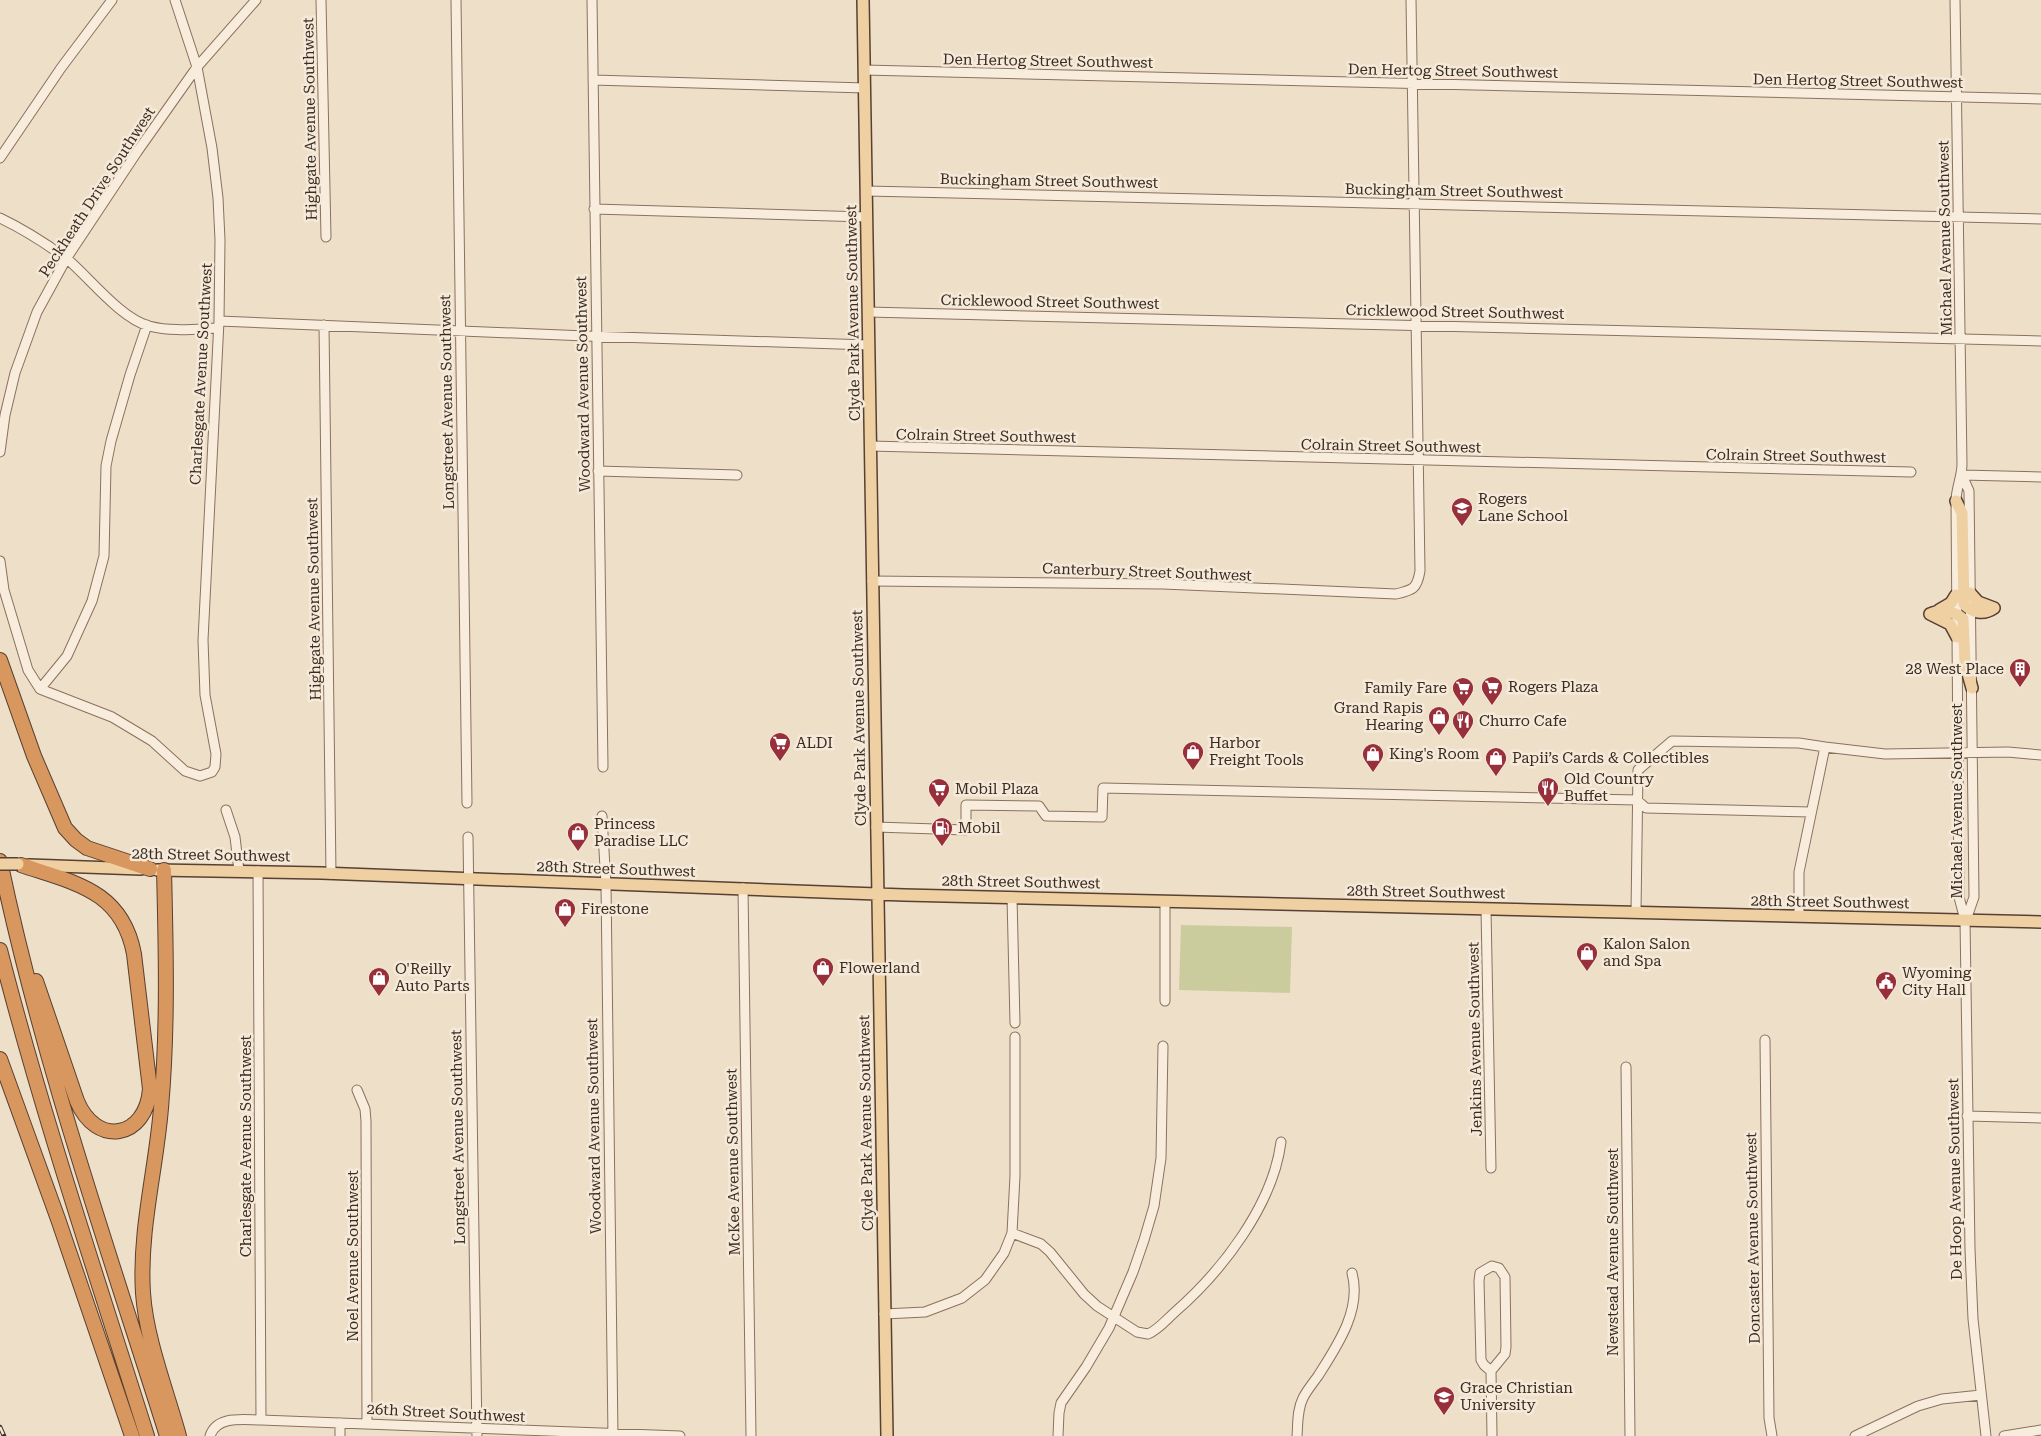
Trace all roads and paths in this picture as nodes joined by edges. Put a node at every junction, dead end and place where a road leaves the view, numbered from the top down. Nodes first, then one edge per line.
1 (112, 0) edge
2 (175, 0) edge
3 (256, 0) edge
4 (321, 0) edge
5 (456, 0) edge
6 (592, 0) edge
7 (863, 0) edge
8 (1411, 0) edge
9 (1955, 0) edge
10 (197, 67) junction
11 (864, 70) junction
12 (593, 80) junction
13 (1412, 84) junction
14 (865, 88) junction
15 (1957, 97) junction
16 (2041, 99) edge
17 (0, 158) edge
18 (867, 190) junction
19 (1413, 204) junction
20 (594, 209) junction
21 (867, 216) junction
22 (1958, 217) junction
23 (0, 218) edge
24 (2041, 219) edge
25 (326, 238) dead end
26 (66, 259) junction
27 (868, 312) junction
28 (218, 324) junction
29 (1416, 324) junction
30 (147, 325) junction
31 (324, 325) junction
32 (460, 331) junction
33 (596, 336) junction
34 (1960, 339) junction
35 (2041, 341) edge
36 (869, 345) junction
37 (870, 446) junction
38 (0, 452) edge
39 (1418, 460) junction
40 (598, 471) junction
41 (1911, 472) dead end
42 (736, 474) dead end
43 (1962, 475) junction
44 (2041, 477) edge
45 (1956, 501) junction
46 (0, 561) edge
47 (872, 581) junction
48 (1970, 593) junction
49 (1956, 595) junction
50 (1939, 610) junction
51 (1971, 610) junction
52 (1986, 613) junction
53 (1956, 615) junction
54 (1971, 626) junction
55 (1956, 637) junction
56 (0, 660) edge
57 (1972, 688) junction
58 (40, 689) junction
59 (1825, 747) junction
60 (1958, 753) junction
61 (1972, 753) junction
62 (2041, 755) edge
63 (603, 767) dead end
64 (1638, 800) junction
65 (467, 803) dead end
66 (226, 810) dead end
67 (1812, 812) junction
68 (602, 816) dead end
69 (876, 827) junction
70 (468, 837) dead end
71 (0, 863) edge
72 (19, 864) junction
73 (157, 870) junction
74 (239, 871) junction
75 (258, 872) junction
76 (331, 874) junction
77 (468, 879) junction
78 (606, 885) junction
79 (743, 888) junction
80 (878, 894) junction
81 (1012, 898) junction
82 (1165, 901) junction
83 (1486, 910) junction
84 (1636, 912) junction
85 (1798, 916) junction
86 (1966, 920) junction
87 (2041, 922) edge
88 (14, 923) junction
89 (0, 950) edge
90 (1165, 1001) dead end
91 (1015, 1023) dead end
92 (1016, 1038) dead end
93 (1765, 1040) dead end
94 (1162, 1046) dead end
95 (0, 1059) edge
96 (1626, 1067) dead end
97 (357, 1090) dead end
98 (1967, 1116) junction
99 (2041, 1118) edge
100 (1281, 1142) dead end
101 (1491, 1168) dead end
102 (1012, 1233) junction
103 (1352, 1273) dead end
104 (884, 1314) junction
105 (1114, 1318) junction
106 (1491, 1371) junction
107 (1981, 1395) junction
108 (261, 1420) junction
109 (340, 1423) junction
110 (367, 1423) junction
111 (2041, 1430) edge
112 (212, 1432) edge
113 (477, 1432) edge
114 (613, 1435) edge
115 (132, 1436) edge
116 (147, 1436) edge
117 (167, 1436) edge
118 (180, 1436) edge
119 (340, 1436) edge
120 (680, 1436) edge
121 (751, 1436) edge
122 (887, 1436) edge
123 (1058, 1436) edge
124 (1297, 1436) edge
125 (1492, 1436) edge
126 (1630, 1436) edge
127 (1772, 1436) edge
128 (1855, 1436) edge
129 (1986, 1436) edge
130 (2004, 1436) edge

1 - 17 street
2 - 10 street, Charlesgate Avenue Southwest
3 - 10 street, Peckheath Drive Southwest
4 - 25 street, Highgate Avenue Southwest
5 - 32 street, Longstreet Avenue Southwest
6 - 12 street, Woodward Avenue Southwest
7 - 11 main road, Clyde Park Avenue Southwest
8 - 13 street
9 - 15 street, Michael Avenue Southwest
10 - 26 street, Peckheath Drive Southwest
10 - 28 street, Charlesgate Avenue Southwest
11 - 13 street, Den Hertog Street Southwest
11 - 14 main road, Clyde Park Avenue Southwest
12 - 14 street
12 - 20 street, Woodward Avenue Southwest
13 - 15 street, Den Hertog Street Southwest
13 - 19 street
14 - 18 main road, Clyde Park Avenue Southwest
15 - 16 street, Den Hertog Street Southwest
15 - 22 street, Michael Avenue Southwest
18 - 19 street, Buckingham Street Southwest
18 - 21 main road, Clyde Park Avenue Southwest
19 - 22 street, Buckingham Street Southwest
19 - 29 street
20 - 21 street
20 - 33 street, Woodward Avenue Southwest
21 - 27 main road, Clyde Park Avenue Southwest
22 - 24 street, Buckingham Street Southwest
22 - 34 street, Michael Avenue Southwest
23 - 26 street
26 - 30 street
26 - 38 street, Peckheath Drive Southwest
27 - 29 street, Cricklewood Street Southwest
27 - 36 main road, Clyde Park Avenue Southwest
28 - 30 street
28 - 31 street
28 - 58 street, Charlesgate Avenue Southwest
29 - 34 street, Cricklewood Street Southwest
29 - 39 street
30 - 58 street
31 - 32 street
31 - 76 street, Highgate Avenue Southwest
32 - 33 street
32 - 65 street, Longstreet Avenue Southwest
33 - 36 street
33 - 40 street, Woodward Avenue Southwest
34 - 35 street, Cricklewood Street Southwest
34 - 43 street, Michael Avenue Southwest
36 - 37 main road, Clyde Park Avenue Southwest
37 - 39 street, Colrain Street Southwest
37 - 47 main road, Clyde Park Avenue Southwest
39 - 41 street, Colrain Street Southwest
39 - 47 street, Canterbury Street Southwest
40 - 42 street
40 - 63 street, Woodward Avenue Southwest
43 - 44 street
43 - 45 street, Michael Avenue Southwest
43 - 48 street, Michael Avenue Southwest
45 - 49 street, Michael Avenue Southwest
45 - 51 main road
46 - 58 street
47 - 69 main road, Clyde Park Avenue Southwest
48 - 51 street, Michael Avenue Southwest
48 - 52 main road
49 - 50 main road
49 - 53 street, Michael Avenue Southwest
50 - 53 main road
50 - 55 main road
51 - 52 main road
51 - 54 street, Michael Avenue Southwest
52 - 54 main road
53 - 55 street, Michael Avenue Southwest
53 - 57 main road
54 - 57 street, Michael Avenue Southwest
55 - 60 street, Michael Avenue Southwest
56 - 73 highway
57 - 61 street, Michael Avenue Southwest
59 - 60 street
59 - 64 street
59 - 67 street
60 - 61 street
60 - 86 street, Michael Avenue Southwest
61 - 62 street
61 - 86 street, Michael Avenue Southwest
64 - 67 street
64 - 69 street
64 - 84 street
66 - 74 street
67 - 85 street
68 - 78 street, Woodward Avenue Southwest
69 - 80 main road, Clyde Park Avenue Southwest
70 - 77 street, Longstreet Avenue Southwest
71 - 72 main road, 28th Street Southwest, bridge
71 - 88 highway
72 - 73 main road, 28th Street Southwest
72 - 88 highway
73 - 74 main road, 28th Street Southwest
73 - 118 highway
74 - 75 main road, 28th Street Southwest
75 - 76 main road, 28th Street Southwest
75 - 108 street, Charlesgate Avenue Southwest
76 - 77 main road, 28th Street Southwest
77 - 78 main road, 28th Street Southwest
77 - 113 street, Longstreet Avenue Southwest
78 - 79 main road, 28th Street Southwest
78 - 114 street, Woodward Avenue Southwest
79 - 80 main road, 28th Street Southwest
79 - 121 street, McKee Avenue Southwest
80 - 81 main road, 28th Street Southwest
80 - 104 main road, Clyde Park Avenue Southwest
81 - 82 main road, 28th Street Southwest
81 - 91 street
82 - 83 main road, 28th Street Southwest
82 - 90 street
83 - 84 main road, 28th Street Southwest
83 - 101 street, Jenkins Avenue Southwest
84 - 85 main road, 28th Street Southwest
85 - 86 main road, 28th Street Southwest
86 - 87 main road, 28th Street Southwest
86 - 98 street, De Hoop Avenue Southwest
88 - 117 highway
89 - 116 highway
92 - 102 street
93 - 127 street, Doncaster Avenue Southwest
94 - 105 street
95 - 115 highway
96 - 126 street, Newstead Avenue Southwest
97 - 110 street, Noel Avenue Southwest
98 - 99 street
98 - 107 street, De Hoop Avenue Southwest
100 - 105 street
102 - 104 street
102 - 105 street
103 - 124 street
104 - 122 main road, Clyde Park Avenue Southwest
105 - 123 street
106 - 106 street
106 - 125 street
107 - 128 street
107 - 129 street, De Hoop Avenue Southwest
108 - 109 street, 26th Street Southwest
108 - 112 street, 26th Street Southwest
109 - 110 street, 26th Street Southwest
109 - 119 street
110 - 113 street, 26th Street Southwest
111 - 130 street
113 - 114 street, 26th Street Southwest
114 - 120 street, 26th Street Southwest

